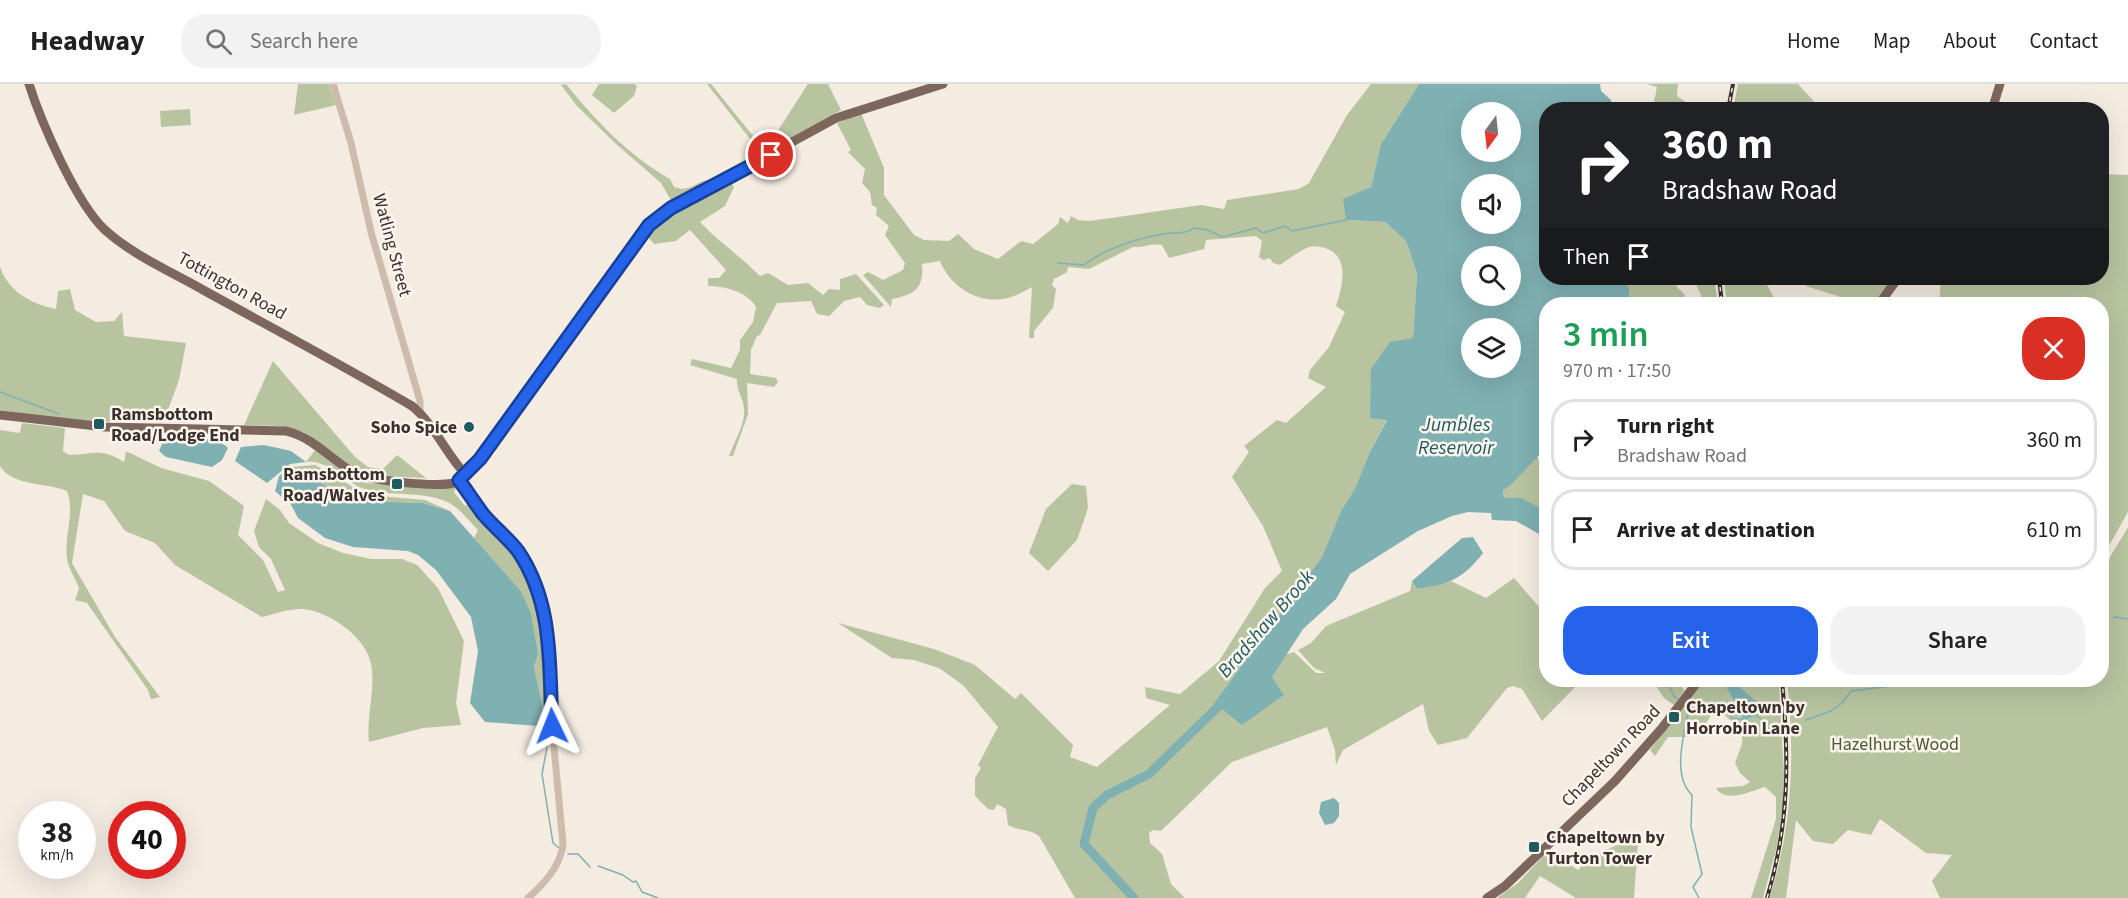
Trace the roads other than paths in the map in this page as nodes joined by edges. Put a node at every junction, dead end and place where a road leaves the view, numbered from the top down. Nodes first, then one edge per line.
1 (29, 84) edge
2 (333, 84) edge
3 (943, 84) edge
4 (2000, 84) edge
5 (1994, 102) edge
6 (420, 413) junction
7 (0, 415) edge
8 (462, 478) junction
9 (1694, 687) edge
10 (528, 898) edge
11 (1487, 898) edge

1 - 6 main road, Tottington Road
2 - 6 street, Watling Street
3 - 8 main road
4 - 5 main road
6 - 8 main road, Tottington Road
7 - 8 main road
8 - 10 street
9 - 11 main road, Chapeltown Road

